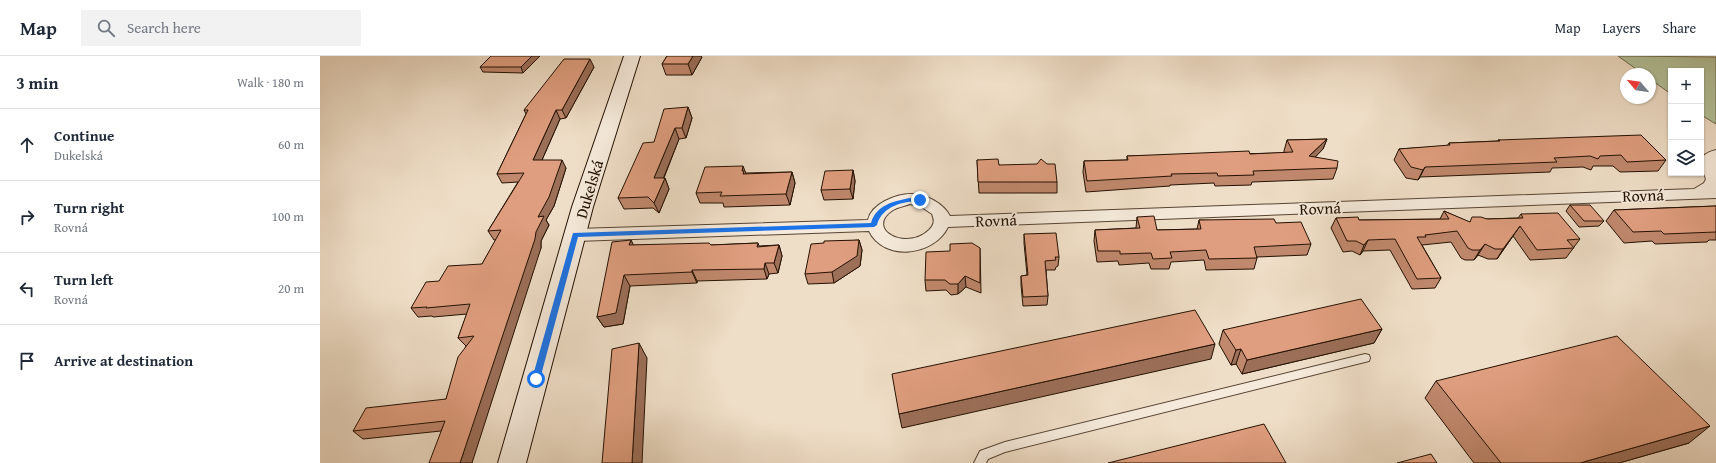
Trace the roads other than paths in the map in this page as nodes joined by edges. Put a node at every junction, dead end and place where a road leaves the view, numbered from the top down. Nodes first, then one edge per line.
1 (632, 56) edge
2 (1716, 155) edge
3 (1698, 193) junction
4 (1716, 193) edge
5 (942, 222) junction
6 (874, 225) junction
7 (576, 235) junction
8 (1365, 358) dead end
9 (512, 463) edge
10 (980, 463) edge

1 - 7 main road, Dukelská
2 - 3 street
3 - 4 street, Rovná
3 - 5 street, Rovná
5 - 6 street
5 - 6 street
6 - 7 street
7 - 9 main road, Dukelská
8 - 10 lane

